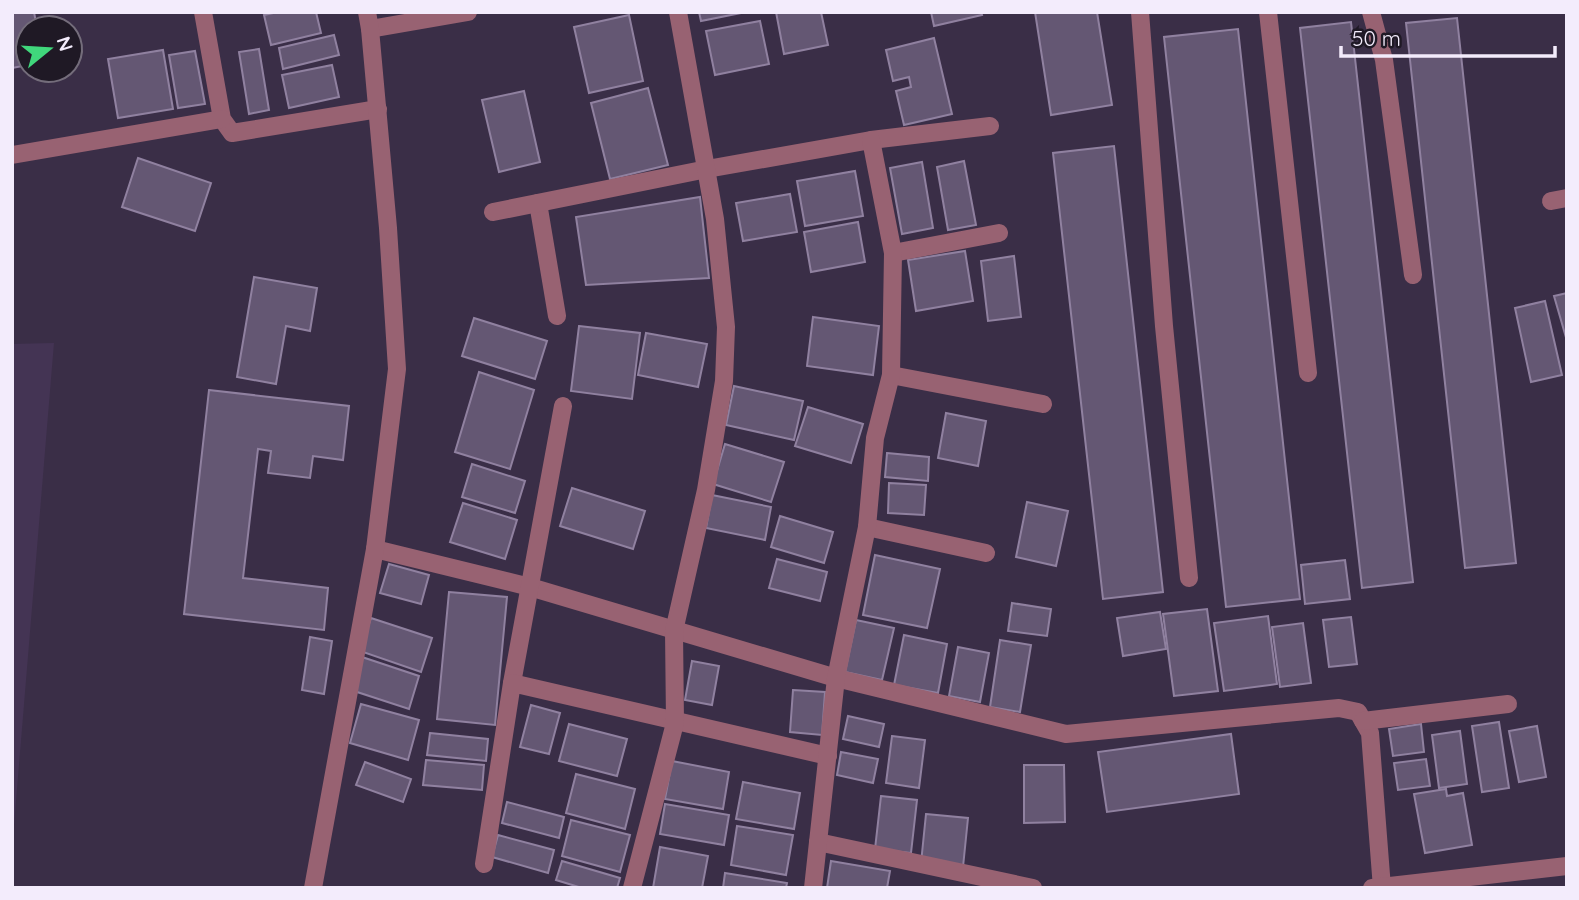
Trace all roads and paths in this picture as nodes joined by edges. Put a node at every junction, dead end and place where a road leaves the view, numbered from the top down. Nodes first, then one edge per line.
1 (203, 12) edge
2 (468, 12) edge
3 (678, 12) edge
4 (1140, 12) edge
5 (1268, 12) edge
6 (1371, 12) edge
7 (369, 20) edge
8 (378, 109) junction
9 (222, 119) junction
10 (990, 126) dead end
11 (871, 140) junction
12 (12, 155) edge
13 (707, 169) junction
14 (538, 203) junction
15 (493, 212) dead end
16 (999, 233) dead end
17 (893, 253) junction
18 (1413, 275) dead end
19 (557, 316) dead end
20 (1308, 373) dead end
21 (891, 375) junction
22 (1043, 404) dead end
23 (563, 405) dead end
24 (867, 527) junction
25 (375, 549) junction
26 (986, 553) dead end
27 (1189, 578) dead end
28 (530, 587) junction
29 (674, 631) junction
30 (836, 678) junction
31 (512, 683) junction
32 (1508, 704) dead end
33 (1363, 721) junction
34 (675, 723) junction
35 (828, 756) junction
36 (818, 842) junction
37 (484, 864) dead end
38 (1567, 866) edge
39 (1378, 887) edge
40 (313, 888) edge
41 (632, 888) edge
42 (813, 888) edge
43 (1033, 888) edge

1 - 9 street
2 - 7 street
3 - 13 street
4 - 27 street
5 - 20 street
6 - 18 street
7 - 8 street
8 - 9 street
8 - 25 street
9 - 12 street
10 - 11 street
11 - 13 street
11 - 17 street
13 - 14 street
13 - 29 street
14 - 15 street
14 - 19 street
16 - 17 street
17 - 21 street
21 - 22 street
21 - 24 street
23 - 28 street
24 - 26 street
24 - 30 street
25 - 28 street
25 - 40 street
28 - 29 street
28 - 31 street
29 - 30 street
29 - 34 street
30 - 33 street
30 - 35 street
31 - 34 street
31 - 37 street
32 - 33 street
33 - 39 street
34 - 35 street
34 - 41 street
35 - 36 street
36 - 42 street
36 - 43 street
38 - 39 street

